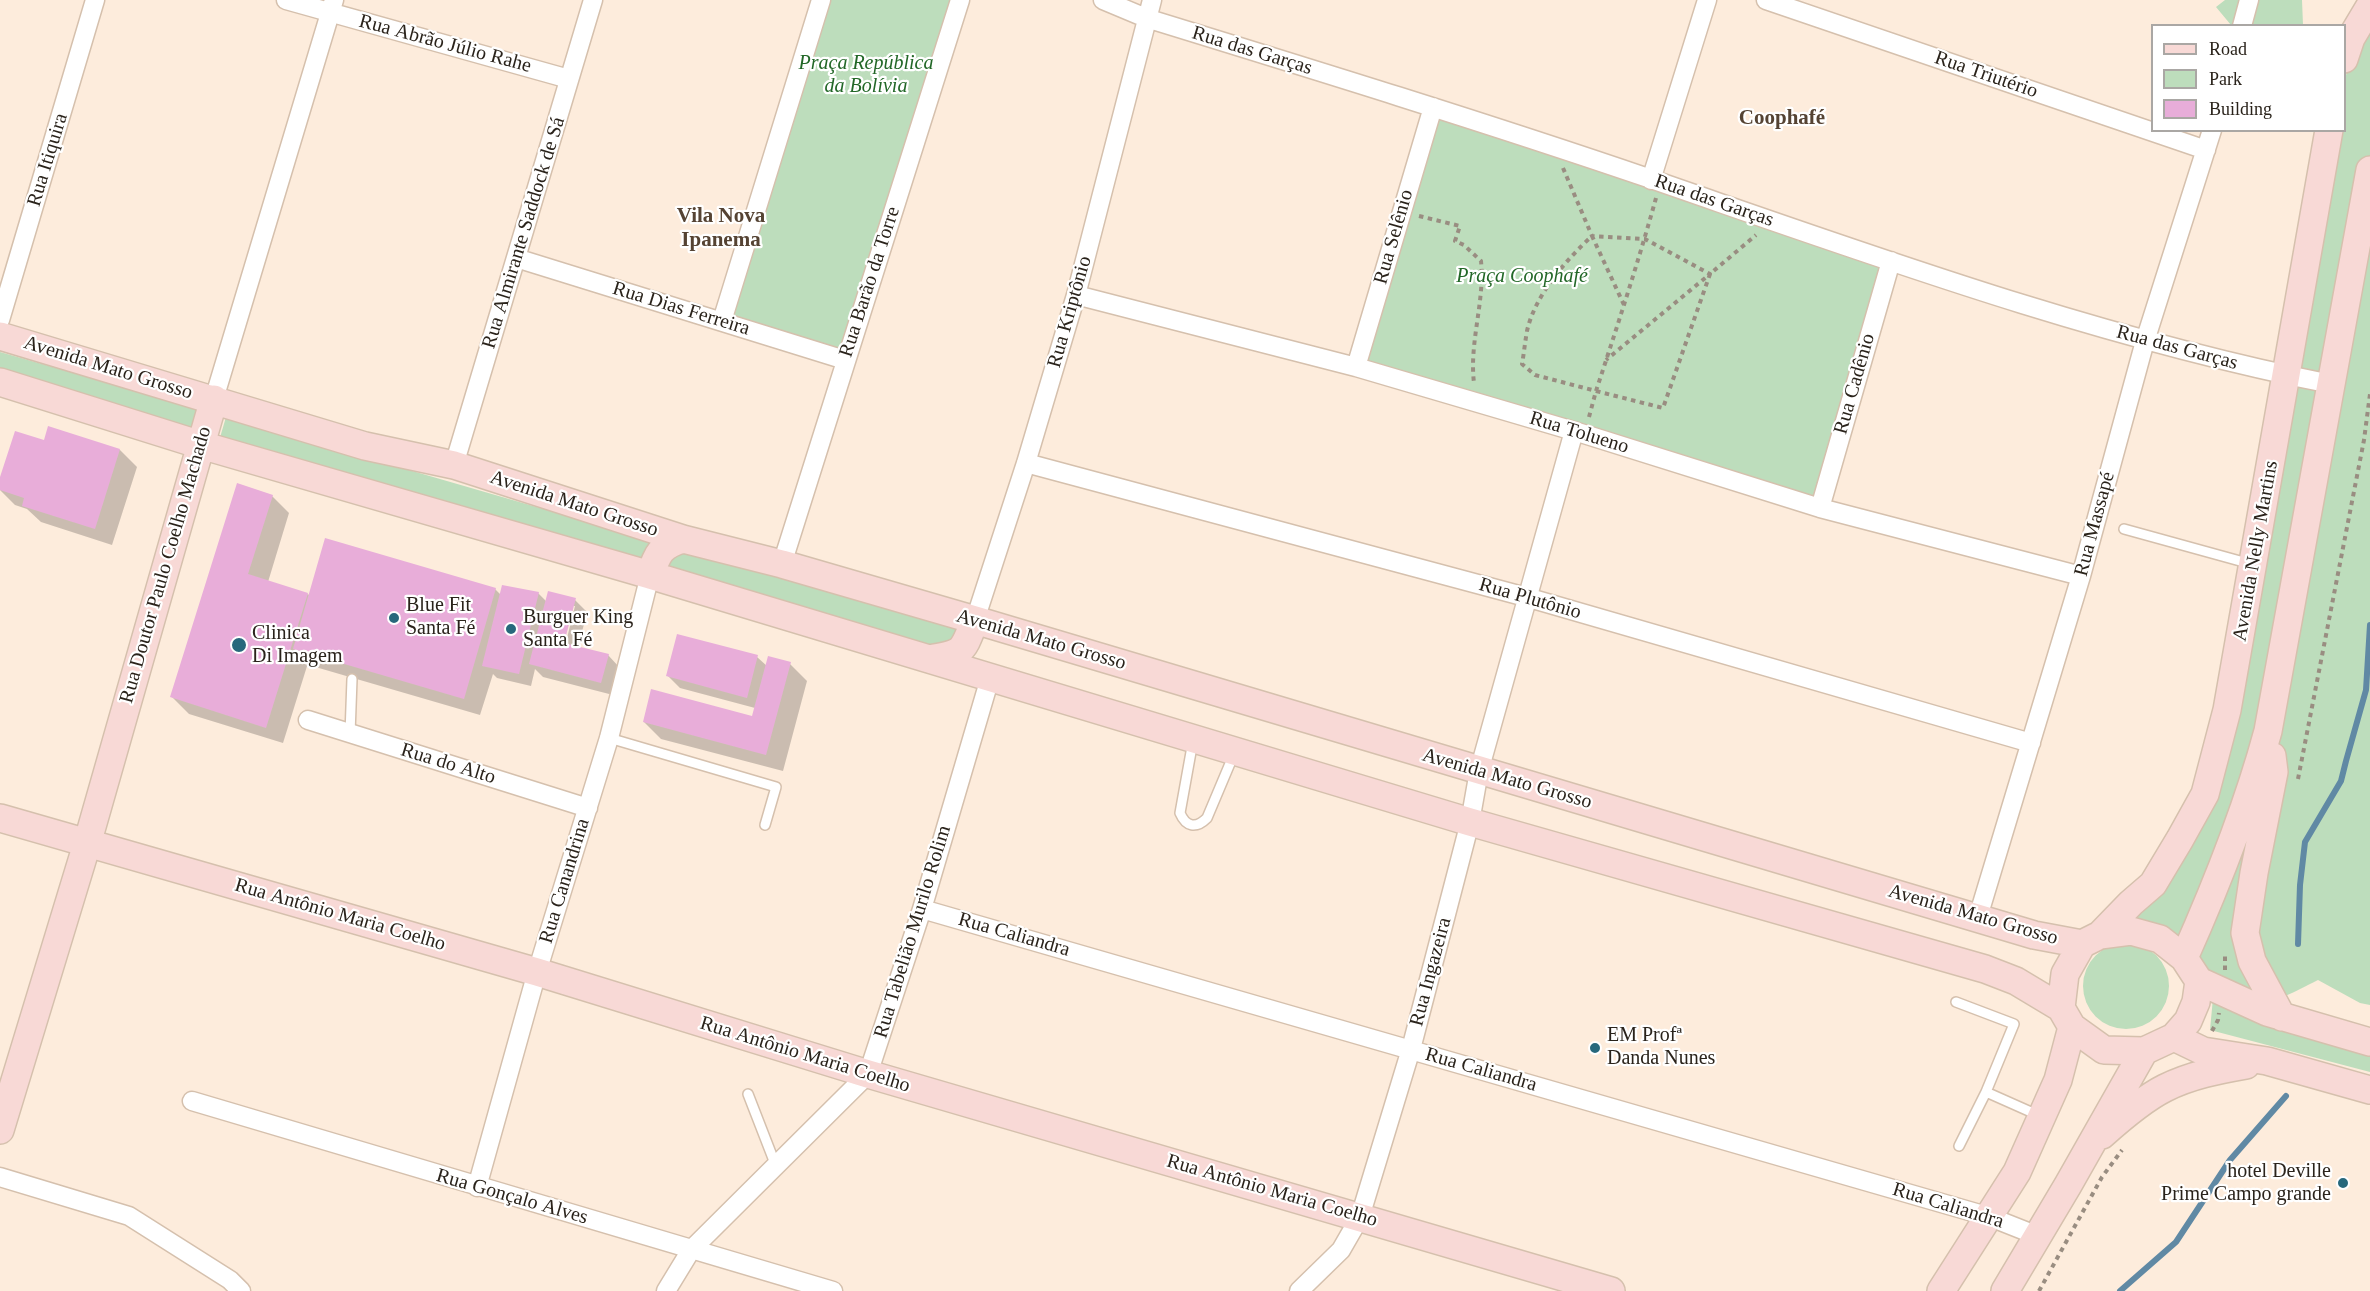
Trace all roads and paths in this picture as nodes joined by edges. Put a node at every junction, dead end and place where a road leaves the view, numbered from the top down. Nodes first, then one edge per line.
1 (95, 0) edge
2 (286, 0) edge
3 (593, 0) edge
4 (820, 0) edge
5 (960, 0) edge
6 (1103, 0) edge
7 (1152, 0) edge
8 (1707, 0) edge
9 (1766, 0) edge
10 (2249, 0) edge
11 (2370, 6) edge
12 (332, 7) edge
13 (1146, 18) junction
14 (2243, 24) edge
15 (2346, 53) edge
16 (569, 79) junction
17 (1433, 107) junction
18 (2151, 131) edge
19 (2153, 132) edge
20 (2211, 132) edge
21 (2329, 132) edge
22 (1555, 148) junction
23 (2206, 150) junction
24 (2370, 170) edge
25 (1656, 181) junction
26 (1402, 211) junction
27 (1772, 221) junction
28 (1592, 236) junction
29 (1645, 239) junction
30 (516, 258) junction
31 (1891, 261) junction
32 (1710, 274) junction
33 (1076, 295) junction
34 (1624, 305) junction
35 (0, 320) edge
36 (722, 321) junction
37 (0, 336) edge
38 (2145, 341) junction
39 (845, 360) junction
40 (1606, 361) junction
41 (1356, 367) junction
42 (2287, 376) junction
43 (0, 382) edge
44 (2331, 384) junction
45 (1596, 391) junction
46 (213, 399) junction
47 (1476, 402) junction
48 (1579, 432) junction
49 (201, 445) junction
50 (1026, 463) junction
51 (454, 465) junction
52 (1820, 508) junction
53 (2124, 529) dead end
54 (683, 539) junction
55 (782, 564) junction
56 (2253, 565) junction
57 (651, 575) junction
58 (2081, 576) junction
59 (1526, 597) junction
60 (975, 621) junction
61 (928, 659) junction
62 (990, 678) junction
63 (352, 679) dead end
64 (308, 720) dead end
65 (2268, 730) junction
66 (350, 734) junction
67 (609, 738) junction
68 (1194, 739) junction
69 (2031, 743) junction
70 (1235, 752) junction
71 (1479, 771) junction
72 (588, 808) junction
73 (0, 818) edge
74 (1470, 822) junction
75 (765, 825) dead end
76 (87, 844) junction
77 (922, 909) junction
78 (1978, 917) junction
79 (2091, 940) junction
80 (2184, 958) junction
81 (537, 972) junction
82 (2199, 981) junction
83 (1956, 1002) dead end
84 (2282, 1017) junction
85 (2066, 1018) junction
86 (2174, 1037) junction
87 (2370, 1042) edge
88 (1411, 1049) junction
89 (2144, 1050) junction
90 (2267, 1061) junction
91 (868, 1074) junction
92 (2370, 1090) edge
93 (1986, 1092) junction
94 (748, 1094) dead end
95 (192, 1101) dead end
96 (2042, 1117) junction
97 (0, 1131) edge
98 (2091, 1144) junction
99 (1959, 1146) dead end
100 (776, 1166) junction
101 (0, 1177) edge
102 (477, 1187) junction
103 (1360, 1217) junction
104 (1990, 1217) junction
105 (2038, 1236) junction
106 (691, 1250) junction
107 (1598, 1289) edge
108 (241, 1291) edge
109 (666, 1291) edge
110 (833, 1291) edge
111 (1299, 1291) edge
112 (1941, 1291) edge
113 (2005, 1291) edge

1 - 35 street, Rua Itiquira
2 - 12 street, Rua Abrão Júlio Rahe
3 - 16 street, Rua Almirante Saddock de Sá
4 - 36 street
5 - 39 street, Rua Barão da Torre
6 - 13 street, Rua das Garças
7 - 13 street, Rua Kriptônio
8 - 25 street
9 - 18 street, Rua Triutério
10 - 14 street
11 - 15 main road
12 - 16 street, Rua Abrão Júlio Rahe
12 - 46 street, Rua Doutor Paulo Coelho Machado
13 - 17 street, Rua das Garças
13 - 33 street, Rua Kriptônio
16 - 30 street, Rua Almirante Saddock de Sá
17 - 22 street, Rua das Garças
17 - 26 street, Rua Selênio
19 - 23 street, Rua Triutério
20 - 23 street, Rua Massapé
21 - 42 main road, Avenida Nelly Martins
22 - 25 street, Rua das Garças
22 - 28 path
23 - 38 street, Rua Massapé
24 - 44 main road
25 - 27 street, Rua das Garças
25 - 29 path
26 - 41 street, Rua Selênio
26 - 47 path
27 - 31 street, Rua das Garças
27 - 32 path
28 - 29 path
28 - 34 path
28 - 45 path
29 - 32 path
29 - 34 path
30 - 36 street, Rua Dias Ferreira
30 - 51 street, Rua Almirante Saddock de Sá
31 - 38 street, Rua das Garças
31 - 52 street, Rua Cadênio
32 - 40 path
32 - 45 path
33 - 41 street, Rua Tolueno
33 - 50 street, Rua Kriptônio
34 - 40 path
36 - 39 street, Rua Dias Ferreira
37 - 46 main road, Avenida Mato Grosso
38 - 42 street, Rua das Garças
38 - 58 street, Rua Massapé
39 - 55 street, Rua Barão da Torre
40 - 45 path
41 - 47 street, Rua Tolueno
42 - 44 street, Rua das Garças
42 - 56 main road, Avenida Nelly Martins
43 - 49 main road
44 - 65 main road
45 - 48 path
46 - 49 main road, Rua Doutor Paulo Coelho Machado
46 - 51 main road, Avenida Mato Grosso
47 - 48 street, Rua Tolueno
48 - 52 street, Rua Tolueno
48 - 59 street, Rua Ingazeira
49 - 57 main road
49 - 76 main road, Rua Doutor Paulo Coelho Machado
50 - 59 street, Rua Plutônio
50 - 60 street, Rua Kriptônio
51 - 54 main road, Avenida Mato Grosso
52 - 58 street, Rua Tolueno
53 - 56 lane
54 - 55 main road, Avenida Mato Grosso
54 - 57 main road
55 - 60 main road, Avenida Mato Grosso
56 - 79 main road, Avenida Nelly Martins
57 - 61 main road
57 - 67 street, Rua Canandrina
58 - 69 street, Rua Massapé
59 - 69 street, Rua Plutônio
59 - 71 street, Rua Ingazeira
60 - 61 main road
60 - 71 main road, Avenida Mato Grosso
61 - 62 main road
62 - 68 main road
62 - 77 street, Rua Tabelião Murilo Rolim
63 - 66 lane
64 - 66 street, Rua do Alto
65 - 80 main road
65 - 84 main road
66 - 72 street, Rua do Alto
67 - 72 street, Rua Canandrina
67 - 75 lane
68 - 70 main road
68 - 70 lane
69 - 78 street, Rua Massapé
70 - 74 main road
71 - 74 street, Rua Ingazeira
71 - 78 main road, Avenida Mato Grosso
72 - 81 street, Rua Canandrina
73 - 76 main road, Rua Antônio Maria Coelho
74 - 85 main road
74 - 88 street, Rua Ingazeira
76 - 81 main road, Rua Antônio Maria Coelho
76 - 97 main road, Rua Doutor Paulo Coelho Machado
77 - 88 street, Rua Caliandra
77 - 91 street, Rua Tabelião Murilo Rolim
78 - 79 main road, Avenida Mato Grosso
79 - 80 main road
79 - 85 main road
80 - 82 main road
81 - 91 main road, Rua Antônio Maria Coelho
81 - 102 street, Rua Canandrina
82 - 84 main road
82 - 86 main road
83 - 93 lane
84 - 87 main road
85 - 89 main road
85 - 96 main road
86 - 89 main road
86 - 90 main road
88 - 103 street, Rua Ingazeira
88 - 104 street, Rua Caliandra
89 - 98 main road
90 - 92 main road
90 - 98 main road
91 - 100 street, Rua Tabelião Murilo Rolim
91 - 103 main road, Rua Antônio Maria Coelho
93 - 96 lane
93 - 99 lane
94 - 100 lane
95 - 102 street, Rua Gonçalo Alves
96 - 104 main road
98 - 105 main road
100 - 106 street, Rua Tabelião Murilo Rolim
101 - 108 street
102 - 106 street, Rua Gonçalo Alves
103 - 107 main road, Rua Antônio Maria Coelho
103 - 111 street, Rua Ingazeira
104 - 105 street, Rua Caliandra
104 - 112 main road
105 - 113 main road
106 - 109 street, Rua Tabelião Murilo Rolim
106 - 110 street, Rua Gonçalo Alves

